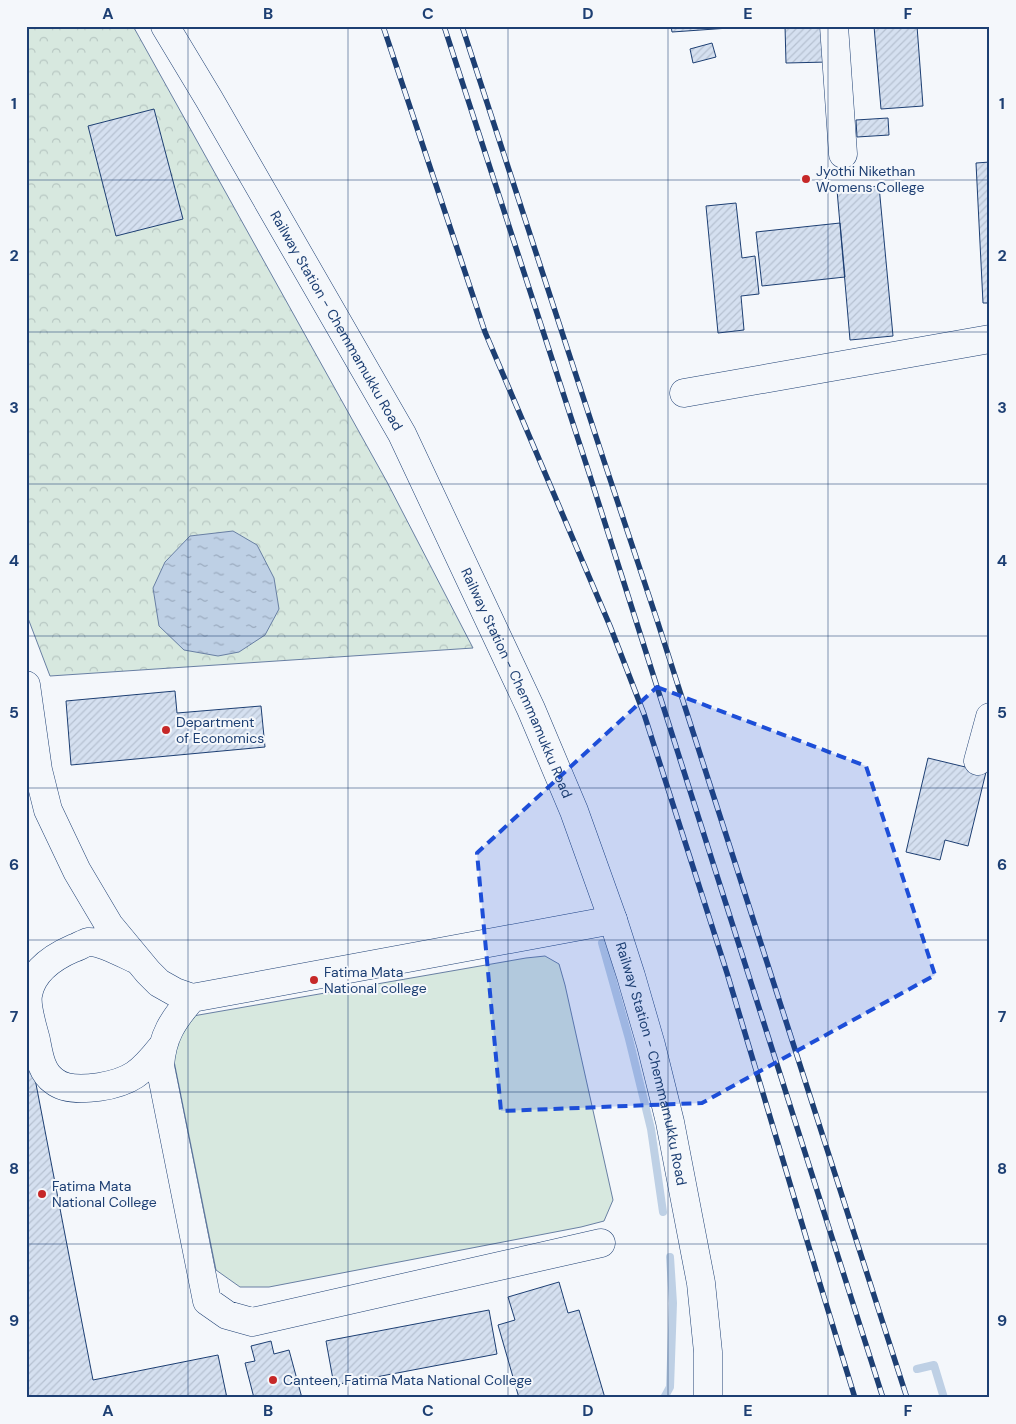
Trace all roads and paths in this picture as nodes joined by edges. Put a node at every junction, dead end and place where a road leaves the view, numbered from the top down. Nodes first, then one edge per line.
1 (165, 26) edge
2 (834, 26) edge
3 (843, 154) dead end
4 (990, 339) edge
5 (684, 393) dead end
6 (26, 685) edge
7 (990, 717) edge
8 (978, 761) dead end
9 (613, 920) junction
10 (140, 961) junction
11 (192, 998) junction
12 (161, 1048) junction
13 (601, 1242) dead end
14 (708, 1398) edge

1 - 9 main road, Railway Station - Chemmamukku Road
2 - 3 main road
4 - 5 main road
6 - 10 main road
7 - 8 main road
9 - 11 main road
9 - 14 main road, Railway Station - Chemmamukku Road
10 - 11 main road
10 - 12 main road
11 - 12 main road
12 - 13 main road

